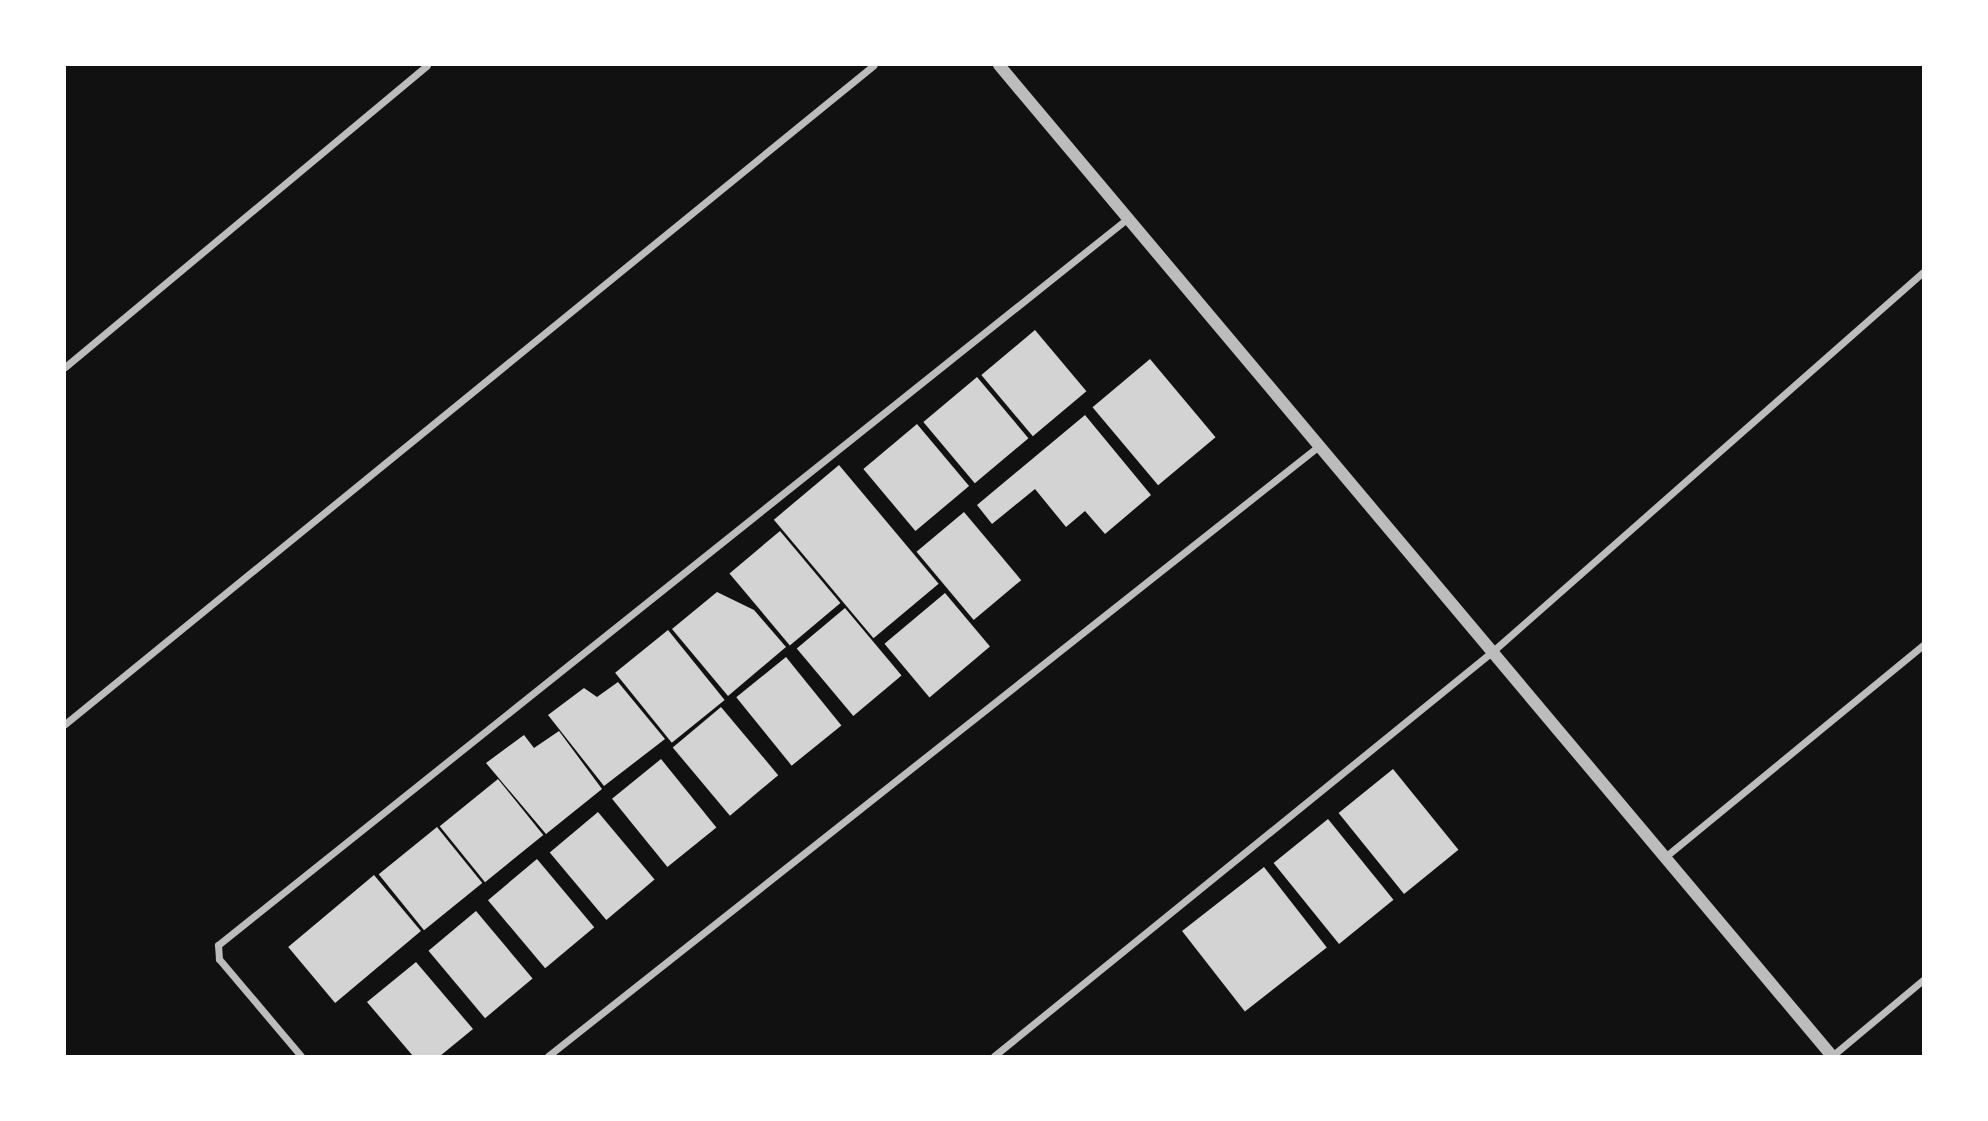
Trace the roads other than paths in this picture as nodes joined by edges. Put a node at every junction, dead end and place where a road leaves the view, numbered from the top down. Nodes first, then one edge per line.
1 (427, 65) edge
2 (874, 65) edge
3 (999, 65) edge
4 (1129, 218) junction
5 (1923, 272) edge
6 (65, 367) edge
7 (1321, 445) junction
8 (1923, 645) edge
9 (1493, 651) junction
10 (65, 724) edge
11 (1665, 857) junction
12 (1923, 980) edge
13 (301, 1056) edge
14 (548, 1056) edge
15 (994, 1056) edge
16 (1832, 1056) edge

1 - 6 street
2 - 10 street
3 - 4 street
4 - 7 street
4 - 13 street
5 - 9 street
7 - 9 street
7 - 14 street
8 - 11 street
9 - 11 street
9 - 15 street
11 - 16 street
12 - 16 street

